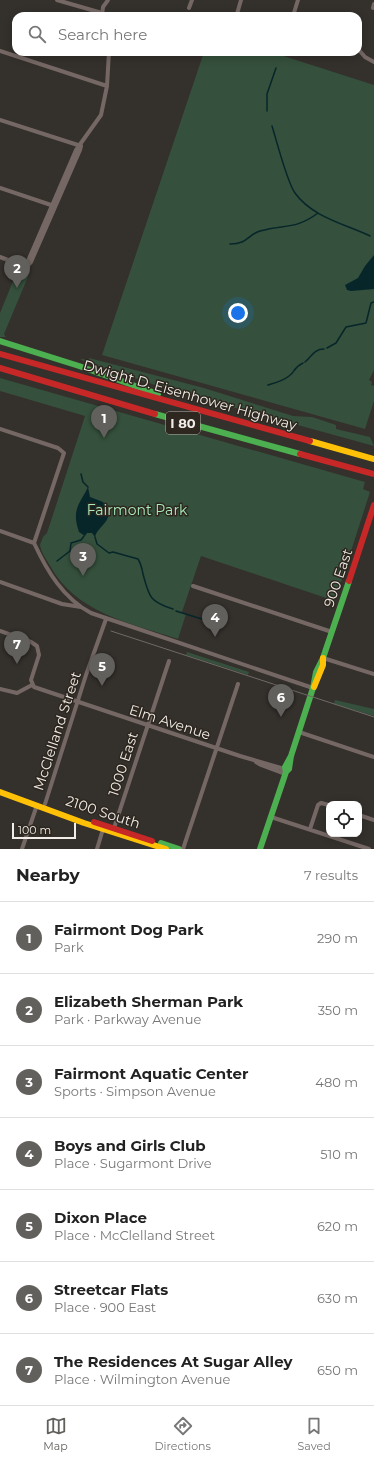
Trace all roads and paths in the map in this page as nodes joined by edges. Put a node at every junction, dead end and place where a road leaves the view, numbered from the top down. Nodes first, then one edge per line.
1 (57, 0) edge
2 (108, 0) edge
3 (192, 0) edge
4 (241, 0) edge
5 (298, 0) edge
6 (189, 8) dead end
7 (96, 12) edge
8 (103, 12) edge
9 (238, 12) edge
10 (294, 12) edge
11 (0, 51) edge
12 (362, 54) edge
13 (12, 55) edge
14 (15, 56) edge
15 (109, 56) edge
16 (374, 62) edge
17 (107, 86) junction
18 (0, 120) edge
19 (80, 146) junction
20 (0, 188) edge
21 (55, 206) junction
22 (0, 257) edge
23 (0, 342) edge
24 (0, 354) edge
25 (0, 368) edge
26 (234, 421) junction
27 (0, 429) edge
28 (372, 459) edge
29 (371, 472) edge
30 (374, 505) edge
31 (0, 531) edge
32 (34, 543) junction
33 (0, 582) edge
34 (193, 586) dead end
35 (81, 607) junction
36 (106, 619) junction
37 (0, 631) edge
38 (332, 632) junction
39 (324, 658) junction
40 (169, 661) dead end
41 (374, 674) edge
42 (238, 684) dead end
43 (32, 685) junction
44 (313, 688) junction
45 (0, 689) edge
46 (77, 703) junction
47 (148, 726) junction
48 (299, 732) junction
49 (217, 748) junction
50 (374, 757) edge
51 (285, 773) junction
52 (0, 792) edge
53 (22, 798) junction
54 (34, 804) junction
55 (45, 804) junction
56 (326, 804) edge
57 (271, 816) junction
58 (362, 816) edge
59 (374, 820) edge
60 (114, 828) junction
61 (103, 829) junction
62 (310, 829) junction
63 (128, 833) junction
64 (22, 849) edge
65 (96, 849) edge
66 (166, 849) edge
67 (178, 849) edge
68 (183, 849) edge
69 (260, 849) edge
70 (369, 849) edge

1 - 7 street
2 - 8 street
3 - 6 street
4 - 9 street
5 - 10 street
11 - 13 street
12 - 16 street
14 - 17 street
15 - 17 street
17 - 19 street
18 - 19 street
19 - 21 street
20 - 21 street
21 - 22 street
23 - 26 main road
24 - 26 main road, Dwight D. Eisenhower Highway / I 80
25 - 29 main road, Dwight D. Eisenhower Highway / I 80
26 - 28 main road, Dwight D. Eisenhower Highway / I 80
27 - 32 street
30 - 38 main road, 900 East
31 - 32 street
32 - 35 street
33 - 35 street
34 - 38 street
35 - 36 street
36 - 44 street
36 - 46 street, McClelland Street
37 - 43 street
38 - 39 main road, 900 East
39 - 41 street
39 - 44 main road, 900 East
40 - 47 street, 1000 East
42 - 49 street
43 - 45 street
43 - 46 street, Elm Avenue
44 - 48 main road, 900 East
46 - 47 street, Elm Avenue
46 - 55 street, McClelland Street
47 - 49 street, Elm Avenue
47 - 60 street, 1000 East
48 - 50 street
48 - 51 main road, 900 East
49 - 51 street, Elm Avenue
49 - 68 street
51 - 57 main road, 900 East
52 - 53 main road, 2100 South
53 - 54 main road, 2100 South
53 - 55 main road, 2100 South
54 - 55 main road
54 - 61 main road, 2100 South
54 - 64 street, McClelland Street
55 - 60 main road, 2100 South
56 - 62 street
57 - 62 street
57 - 69 main road, 900 East
58 - 59 street
60 - 63 main road, 2100 South
61 - 63 main road
61 - 65 street
61 - 66 main road, 2100 South
62 - 70 street
63 - 67 main road, 2100 South

